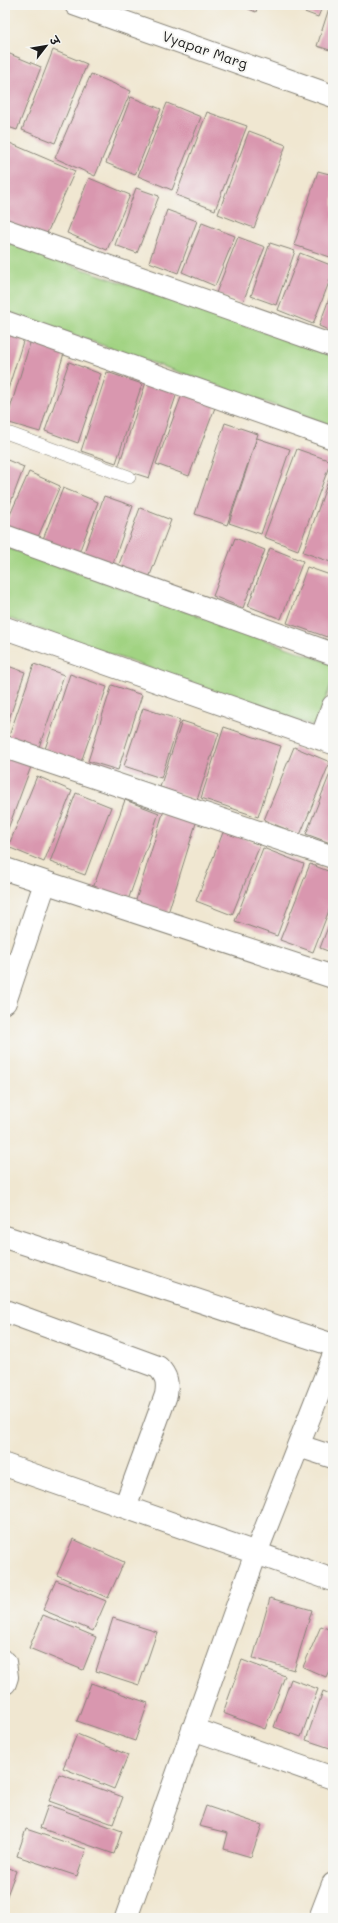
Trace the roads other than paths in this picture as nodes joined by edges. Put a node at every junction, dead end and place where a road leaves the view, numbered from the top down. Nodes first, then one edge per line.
1 (76, 5) edge
2 (333, 96) edge
3 (5, 230) edge
4 (5, 322) edge
5 (333, 346) edge
6 (5, 432) edge
7 (333, 438) edge
8 (129, 477) dead end
9 (5, 536) edge
10 (5, 628) edge
11 (333, 654) edge
12 (333, 706) edge
13 (327, 741) edge
14 (5, 747) edge
15 (333, 857) edge
16 (5, 869) edge
17 (45, 883) junction
18 (333, 977) edge
19 (5, 1002) edge
20 (5, 1237) edge
21 (5, 1311) edge
22 (333, 1345) edge
23 (333, 1357) edge
24 (299, 1446) junction
25 (333, 1457) edge
26 (5, 1465) edge
27 (125, 1507) junction
28 (256, 1553) junction
29 (333, 1580) edge
30 (5, 1662) edge
31 (5, 1684) edge
32 (193, 1729) junction
33 (333, 1778) edge
34 (333, 1884) edge
35 (126, 1918) edge
36 (320, 1918) edge

1 - 2 street, Vyapar Marg
3 - 5 street
4 - 7 street
6 - 8 lane
9 - 11 street
10 - 13 street
12 - 13 street
14 - 15 street
16 - 17 street
17 - 18 street
17 - 19 street
20 - 22 street
21 - 27 street
23 - 24 street
24 - 25 street
24 - 28 street
26 - 27 street
27 - 28 street
28 - 29 street
28 - 32 street
30 - 31 street
32 - 33 street
32 - 35 street
34 - 36 street

